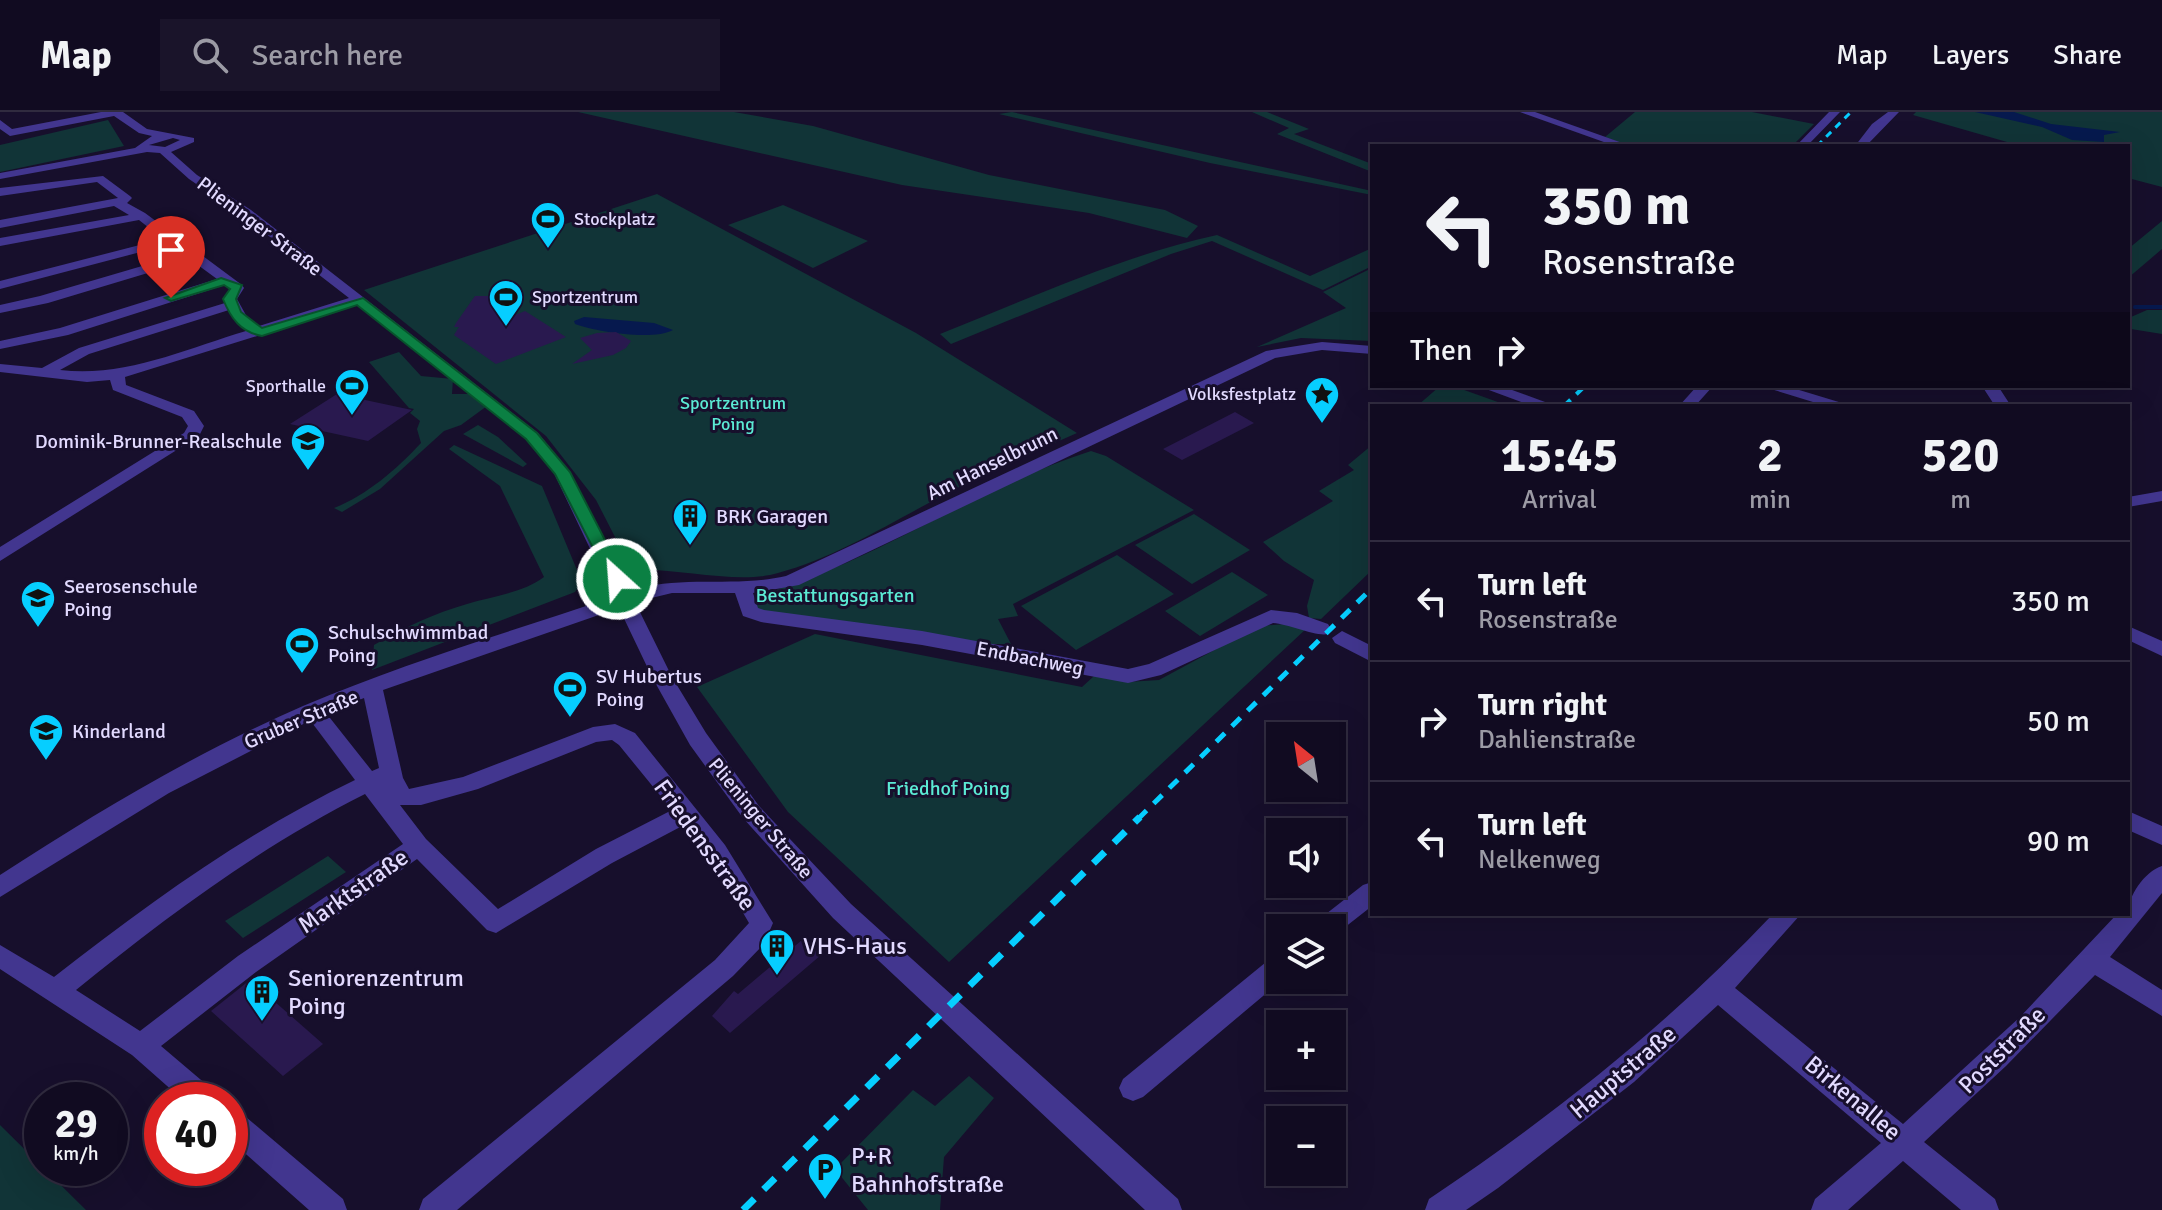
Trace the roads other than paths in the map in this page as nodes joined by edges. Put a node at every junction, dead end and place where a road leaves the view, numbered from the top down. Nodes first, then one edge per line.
1 (1525, 112) edge
2 (1835, 112) edge
3 (1894, 112) edge
4 (119, 114) edge
5 (0, 123) edge
6 (144, 142) junction
7 (1620, 144) edge
8 (1803, 144) edge
9 (1862, 144) edge
10 (181, 146) junction
11 (163, 150) junction
12 (174, 159) junction
13 (0, 176) edge
14 (0, 192) edge
15 (129, 206) junction
16 (0, 224) edge
17 (173, 240) junction
18 (0, 242) edge
19 (193, 255) junction
20 (225, 281) junction
21 (0, 285) edge
22 (358, 300) junction
23 (232, 305) junction
24 (0, 309) edge
25 (262, 332) junction
26 (0, 345) edge
27 (1370, 350) edge
28 (0, 368) edge
29 (45, 373) junction
30 (118, 375) junction
31 (1492, 388) edge
32 (1703, 388) edge
33 (1776, 388) edge
34 (1542, 404) edge
35 (1689, 404) edge
36 (1836, 404) edge
37 (2162, 496) edge
38 (2130, 502) edge
39 (3, 552) edge
40 (743, 590) junction
41 (626, 600) junction
42 (1321, 629) dead end
43 (2130, 633) edge
44 (1342, 638) dead end
45 (2162, 649) edge
46 (1370, 654) edge
47 (372, 688) junction
48 (323, 723) dead end
49 (390, 772) junction
50 (367, 783) junction
51 (685, 814) junction
52 (2130, 821) edge
53 (2162, 836) edge
54 (418, 846) junction
55 (2162, 876) edge
56 (0, 887) edge
57 (1370, 894) edge
58 (1344, 914) edge
59 (2130, 915) edge
60 (1787, 916) edge
61 (2129, 916) edge
62 (0, 956) edge
63 (2093, 960) junction
64 (1266, 978) edge
65 (57, 990) junction
66 (1719, 990) junction
67 (2162, 1004) edge
68 (141, 1046) junction
69 (183, 1082) edge
70 (1133, 1088) dead end
71 (248, 1138) edge
72 (1905, 1141) junction
73 (332, 1210) edge
74 (434, 1210) edge
75 (1167, 1210) edge
76 (1440, 1210) edge
77 (1826, 1210) edge
78 (1984, 1210) edge

1 - 7 street
2 - 8 street
3 - 9 street
4 - 5 street
4 - 6 street
6 - 10 street
6 - 11 street
6 - 13 street
10 - 11 street
10 - 12 street
11 - 12 street, Plieninger Straße
12 - 22 street, Plieninger Straße
14 - 15 street
15 - 16 street
15 - 17 street
15 - 18 street
17 - 19 street
17 - 21 street
19 - 20 street
19 - 24 street
20 - 23 street
20 - 26 street
22 - 25 street
22 - 41 street, Plieninger Straße
23 - 25 street
23 - 29 street
25 - 30 street
27 - 40 street, Am Hanselbrunn
28 - 29 street
29 - 30 street
30 - 39 street
31 - 34 street
32 - 35 street
33 - 36 street
37 - 38 street
40 - 41 street, Am Hanselbrunn
40 - 42 street, Endbachweg
41 - 47 street, Gruber Straße
41 - 75 street, Plieninger Straße
43 - 45 street
44 - 46 street
47 - 49 street, Friedensstraße
47 - 56 street, Gruber Straße
48 - 50 street
49 - 50 street
49 - 51 street, Friedensstraße
50 - 54 street
50 - 65 street
51 - 54 street, Marktstraße
51 - 74 street, Friedensstraße
52 - 53 street
54 - 68 street, Marktstraße
55 - 59 street, Poststraße
57 - 58 street
60 - 66 street, Hauptstraße
61 - 63 street, Poststraße
62 - 65 street
63 - 67 street
63 - 72 street, Poststraße
64 - 70 street
65 - 68 street
66 - 72 street, Birkenallee
66 - 76 street, Hauptstraße
68 - 69 street
71 - 73 street
72 - 77 street, Poststraße
72 - 78 street, Birkenallee

